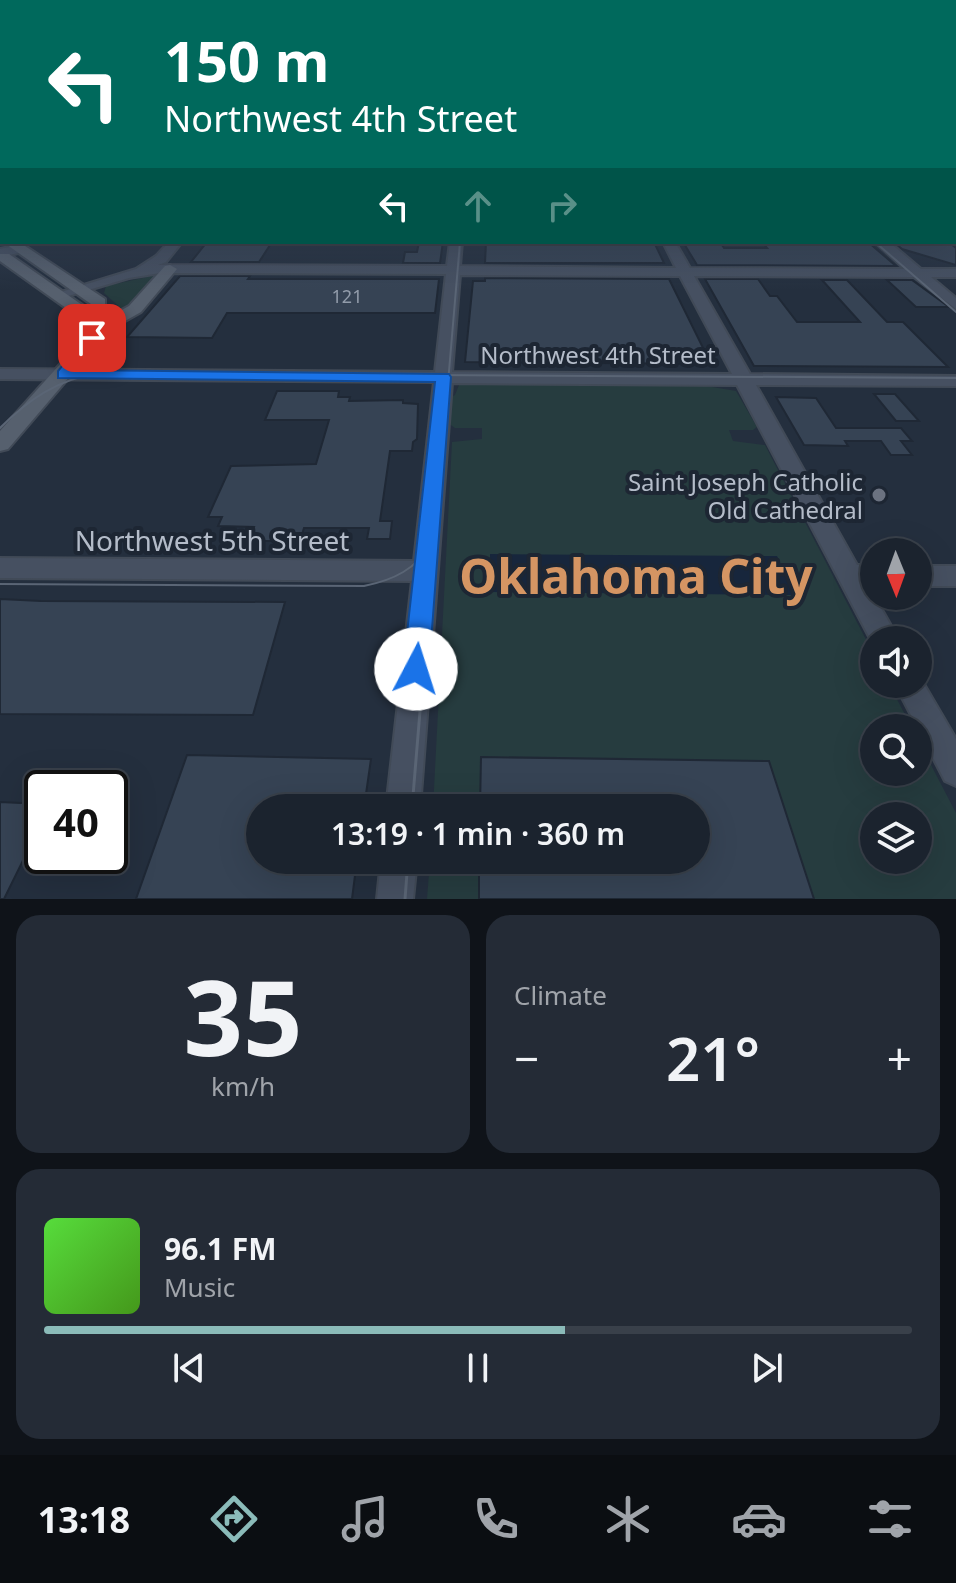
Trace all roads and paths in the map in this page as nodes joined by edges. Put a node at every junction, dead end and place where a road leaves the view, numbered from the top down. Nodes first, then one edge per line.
1 (174, 244) edge
2 (190, 244) edge
3 (456, 244) edge
4 (670, 244) edge
5 (883, 244) edge
6 (14, 245) edge
7 (0, 254) edge
8 (170, 269) junction
9 (453, 271) junction
10 (686, 272) junction
11 (918, 273) junction
12 (956, 273) edge
13 (127, 274) junction
14 (81, 290) junction
15 (60, 297) junction
16 (956, 305) edge
17 (96, 323) junction
18 (0, 374) edge
19 (64, 374) junction
20 (443, 377) junction
21 (744, 379) junction
22 (956, 381) edge
23 (0, 444) edge
24 (0, 568) edge
25 (424, 571) junction
26 (860, 572) edge
27 (932, 576) edge
28 (956, 576) edge
29 (917, 698) edge
30 (956, 770) edge
31 (404, 794) edge
32 (398, 874) edge
33 (395, 899) edge

1 - 13 street
2 - 8 street
3 - 9 street
4 - 10 street
5 - 11 street
6 - 7 street
6 - 14 main road
7 - 15 main road
8 - 9 street
8 - 13 street
8 - 14 street
8 - 17 main road
9 - 10 street
9 - 20 street
10 - 11 street
10 - 21 street
11 - 12 street
11 - 16 street
13 - 14 street
14 - 15 street
14 - 17 main road
15 - 17 main road
17 - 19 main road
18 - 19 street, Northwest 4th Street
19 - 20 street, Northwest 4th Street
19 - 23 main road
20 - 21 street, Northwest 4th Street
20 - 25 street
21 - 22 street, Northwest 4th Street
21 - 26 street
24 - 25 street, Northwest 5th Street
25 - 31 street
27 - 28 street
29 - 30 street
32 - 33 street

